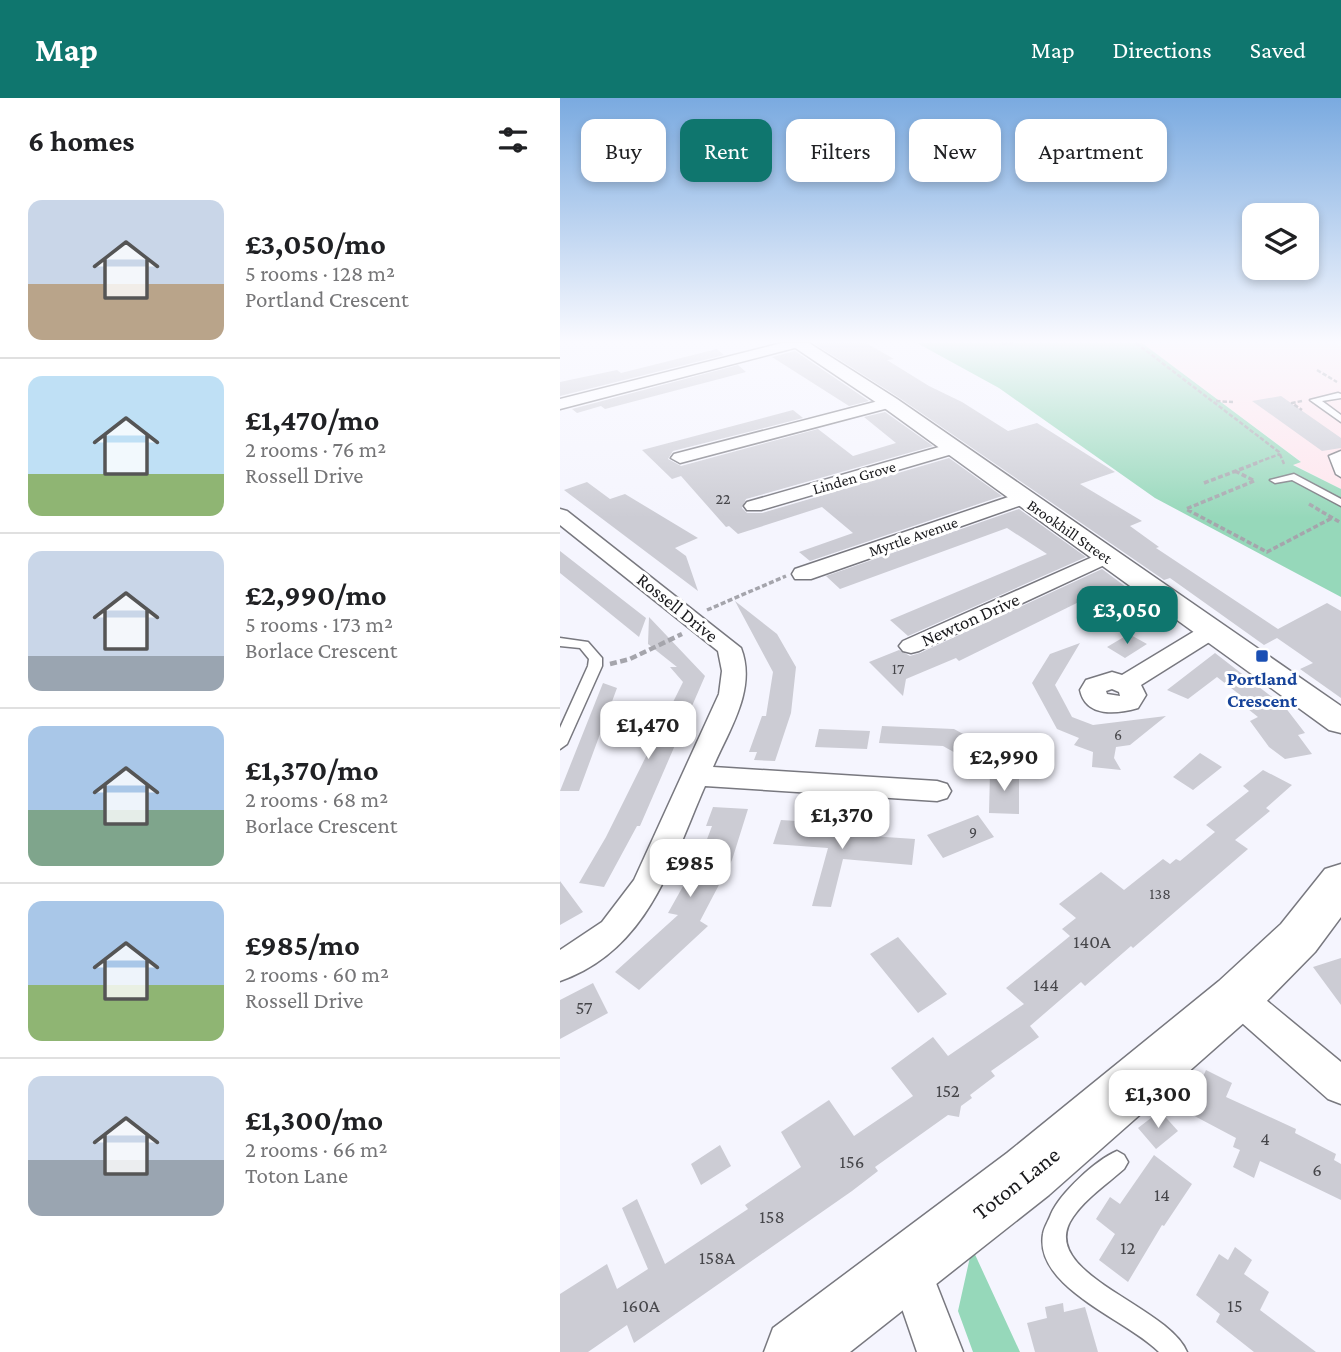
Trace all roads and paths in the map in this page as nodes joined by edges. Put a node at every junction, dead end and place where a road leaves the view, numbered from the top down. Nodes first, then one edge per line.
1 (886, 402) edge
2 (1215, 402) joint
3 (1233, 402) dead end
4 (1316, 402) edge
5 (890, 404) junction
6 (1341, 419) edge
7 (953, 448) junction
8 (1280, 454) junction
9 (1341, 454) edge
10 (680, 458) dead end
11 (1284, 466) dead end
12 (1234, 471) junction
13 (1209, 474) dead end
14 (1341, 474) edge
15 (1217, 478) junction
16 (1275, 480) dead end
17 (1204, 482) dead end
18 (1023, 498) junction
19 (1341, 503) edge
20 (754, 506) dead end
21 (560, 515) edge
22 (1332, 518) dead end
23 (1106, 557) junction
24 (803, 574) joint
25 (697, 621) junction
26 (1211, 631) junction
27 (560, 642) edge
28 (911, 646) dead end
29 (595, 666) junction
30 (1125, 684) dead end
31 (1341, 722) edge
32 (560, 744) edge
33 (696, 776) junction
34 (937, 791) dead end
35 (1341, 882) edge
36 (560, 967) edge
37 (1237, 997) junction
38 (1341, 1086) edge
39 (1116, 1162) dead end
40 (908, 1265) junction
41 (797, 1352) edge
42 (940, 1352) edge
43 (1175, 1352) edge

1 - 5 street, Brookhill Street
2 - 3 path
2 - 8 path
4 - 6 lane
5 - 7 street, Brookhill Street
5 - 10 street
7 - 18 street, Brookhill Street
7 - 20 street, Linden Grove
8 - 11 path
8 - 12 path
9 - 14 lane
12 - 15 path
12 - 22 path
13 - 15 path
15 - 17 path
16 - 19 lane
18 - 23 street, Brookhill Street
18 - 24 street, Myrtle Avenue
21 - 25 street, Rossell Drive
23 - 26 street, Brookhill Street
23 - 28 street, Newton Drive
24 - 25 path
25 - 29 path
25 - 33 street, Rossell Drive
26 - 30 street
26 - 31 street, Brookhill Street
27 - 29 lane
29 - 32 lane
33 - 34 street
33 - 36 street, Rossell Drive
35 - 37 main road, Toton Lane
37 - 38 street
37 - 40 main road, Toton Lane
39 - 43 lane
40 - 41 main road, Toton Lane
40 - 42 street

